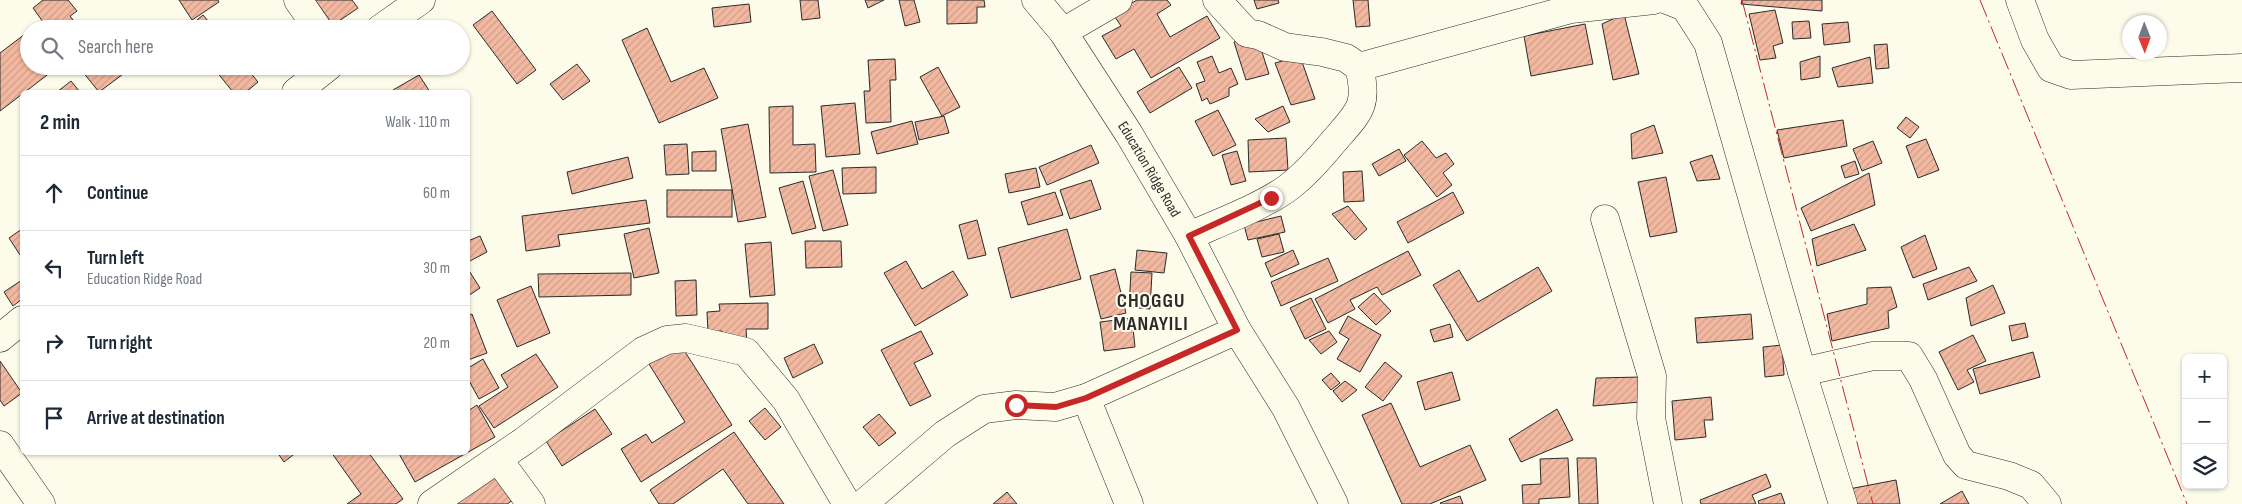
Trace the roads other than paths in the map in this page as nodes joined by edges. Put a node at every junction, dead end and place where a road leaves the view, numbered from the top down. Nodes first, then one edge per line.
1 (298, 0) edge
2 (422, 0) edge
3 (1036, 0) edge
4 (1118, 0) edge
5 (1217, 0) edge
6 (1654, 0) edge
7 (1667, 0) edge
8 (2020, 0) edge
9 (312, 20) edge
10 (393, 20) edge
11 (1064, 32) junction
12 (1359, 67) junction
13 (2242, 68) edge
14 (318, 75) edge
15 (299, 90) edge
16 (1605, 220) dead end
17 (1189, 236) junction
18 (20, 322) edge
19 (1237, 330) junction
20 (0, 338) edge
21 (1802, 372) junction
22 (1086, 398) junction
23 (1, 449) edge
24 (498, 459) junction
25 (41, 504) edge
26 (432, 504) edge
27 (531, 504) edge
28 (848, 504) edge
29 (863, 504) edge
30 (1129, 504) edge
31 (1334, 504) edge
32 (1668, 504) edge
33 (1844, 504) edge
34 (2047, 504) edge

1 - 9 street
2 - 10 street
3 - 11 street, Education Ridge Road
4 - 11 street
5 - 12 street
6 - 12 street
7 - 21 street
8 - 13 street
11 - 17 street, Education Ridge Road
12 - 17 street
14 - 15 street
16 - 32 street
17 - 19 street, Education Ridge Road
18 - 20 street
19 - 22 street
19 - 31 street, Education Ridge Road
21 - 33 street
21 - 34 street
22 - 29 street
22 - 30 street
23 - 25 street
24 - 26 street
24 - 27 street
24 - 28 street

